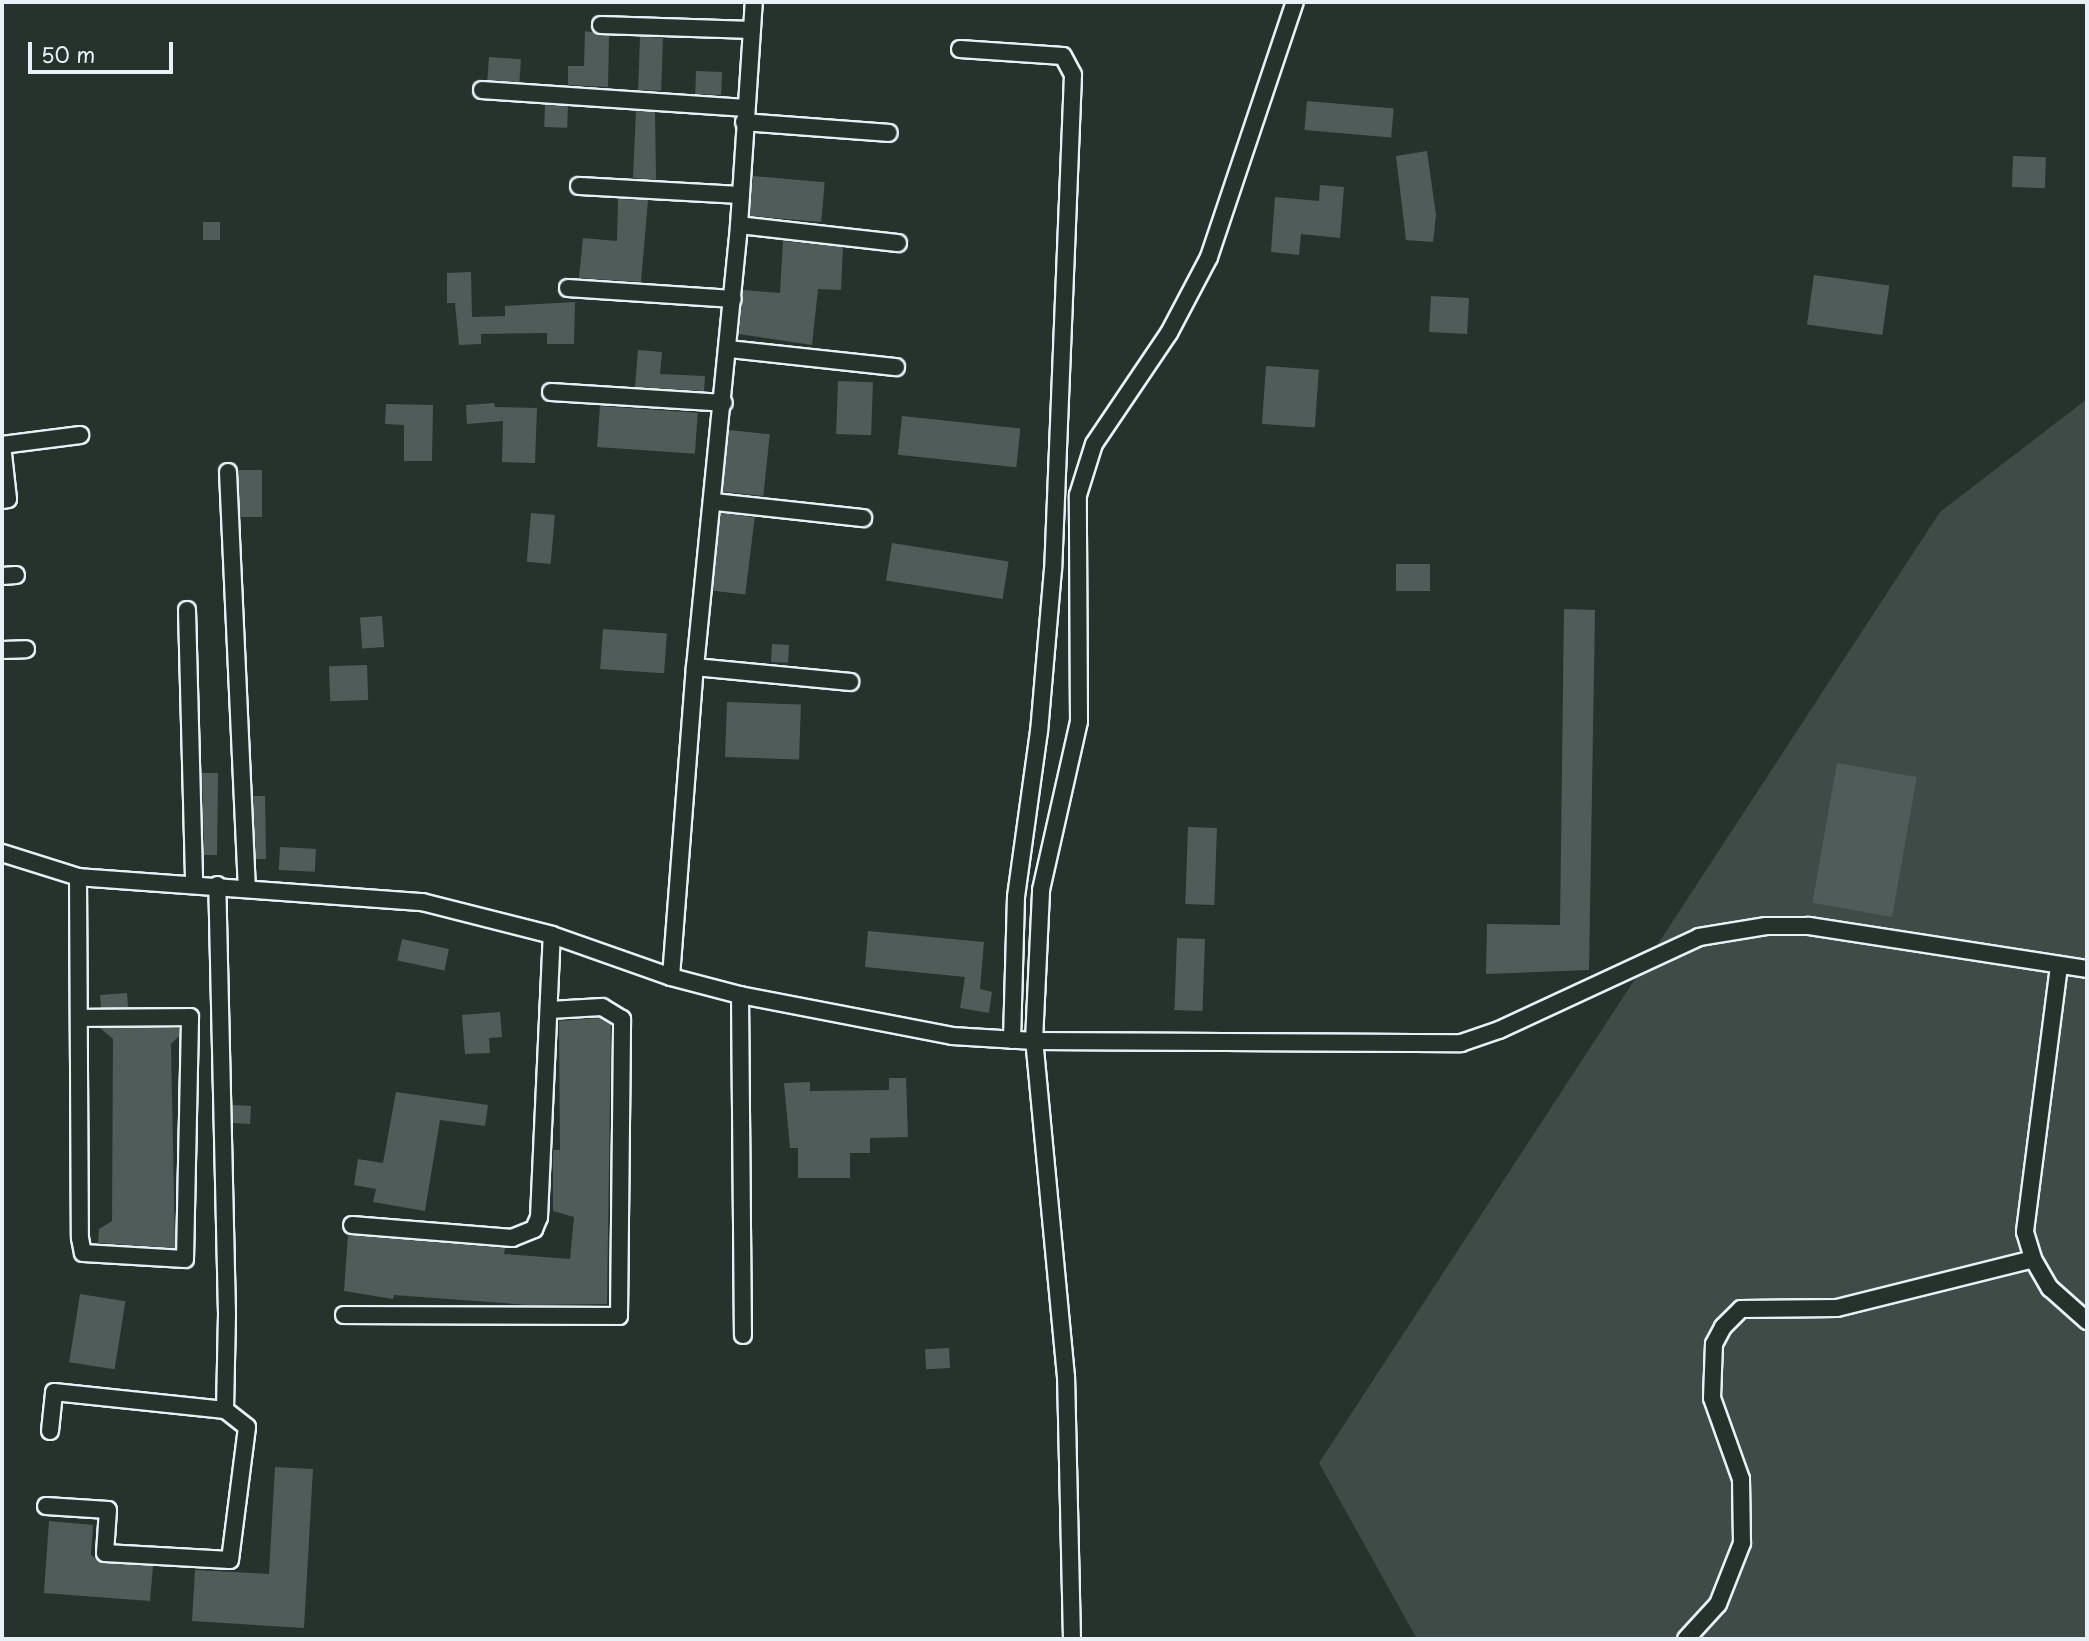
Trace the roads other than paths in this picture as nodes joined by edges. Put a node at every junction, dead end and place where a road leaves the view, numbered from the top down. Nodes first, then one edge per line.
1 (754, 2) edge
2 (1295, 2) edge
3 (601, 24) dead end
4 (752, 30) junction
5 (960, 49) dead end
6 (482, 90) dead end
7 (745, 115) junction
8 (889, 133) dead end
9 (579, 186) dead end
10 (741, 195) junction
11 (739, 225) junction
12 (898, 243) dead end
13 (568, 288) dead end
14 (733, 299) junction
15 (729, 349) junction
16 (896, 367) dead end
17 (551, 393) dead end
18 (724, 403) junction
19 (80, 435) dead end
20 (228, 472) dead end
21 (2, 500) edge
22 (715, 502) junction
23 (863, 518) dead end
24 (187, 610) dead end
25 (26, 649) dead end
26 (2, 650) edge
27 (695, 667) junction
28 (849, 682) dead end
29 (2, 853) edge
30 (78, 877) junction
31 (194, 884) junction
32 (218, 885) junction
33 (247, 887) junction
34 (552, 935) junction
35 (2059, 966) junction
36 (2087, 969) edge
37 (671, 977) junction
38 (740, 995) junction
39 (549, 1010) junction
40 (80, 1018) junction
41 (1012, 1040) junction
42 (1034, 1041) junction
43 (352, 1225) dead end
44 (2033, 1259) junction
45 (344, 1315) dead end
46 (2087, 1321) edge
47 (743, 1335) dead end
48 (225, 1410) junction
49 (50, 1431) dead end
50 (46, 1506) dead end
51 (1072, 1639) edge
52 (1686, 1639) edge

1 - 4 street
2 - 42 street
3 - 4 street
4 - 7 street
5 - 41 street
6 - 7 street
7 - 8 street
7 - 10 street
9 - 10 street
10 - 11 street
11 - 12 street
11 - 14 street
13 - 14 street
14 - 15 street
15 - 16 street
15 - 18 street
17 - 18 street
18 - 22 street
19 - 21 street
20 - 33 street
22 - 23 street
22 - 27 street
24 - 31 street
25 - 26 street
27 - 28 street
27 - 37 street
29 - 30 street
30 - 31 street
30 - 40 street
31 - 32 street
32 - 33 street
32 - 48 street
33 - 34 street
34 - 37 street
34 - 39 street
35 - 36 street
35 - 42 street
35 - 44 street
37 - 38 street
38 - 41 street
38 - 47 street
39 - 43 street
39 - 45 street
40 - 40 street
41 - 42 street
42 - 51 street
44 - 46 street
44 - 52 street
48 - 49 street
48 - 50 street

